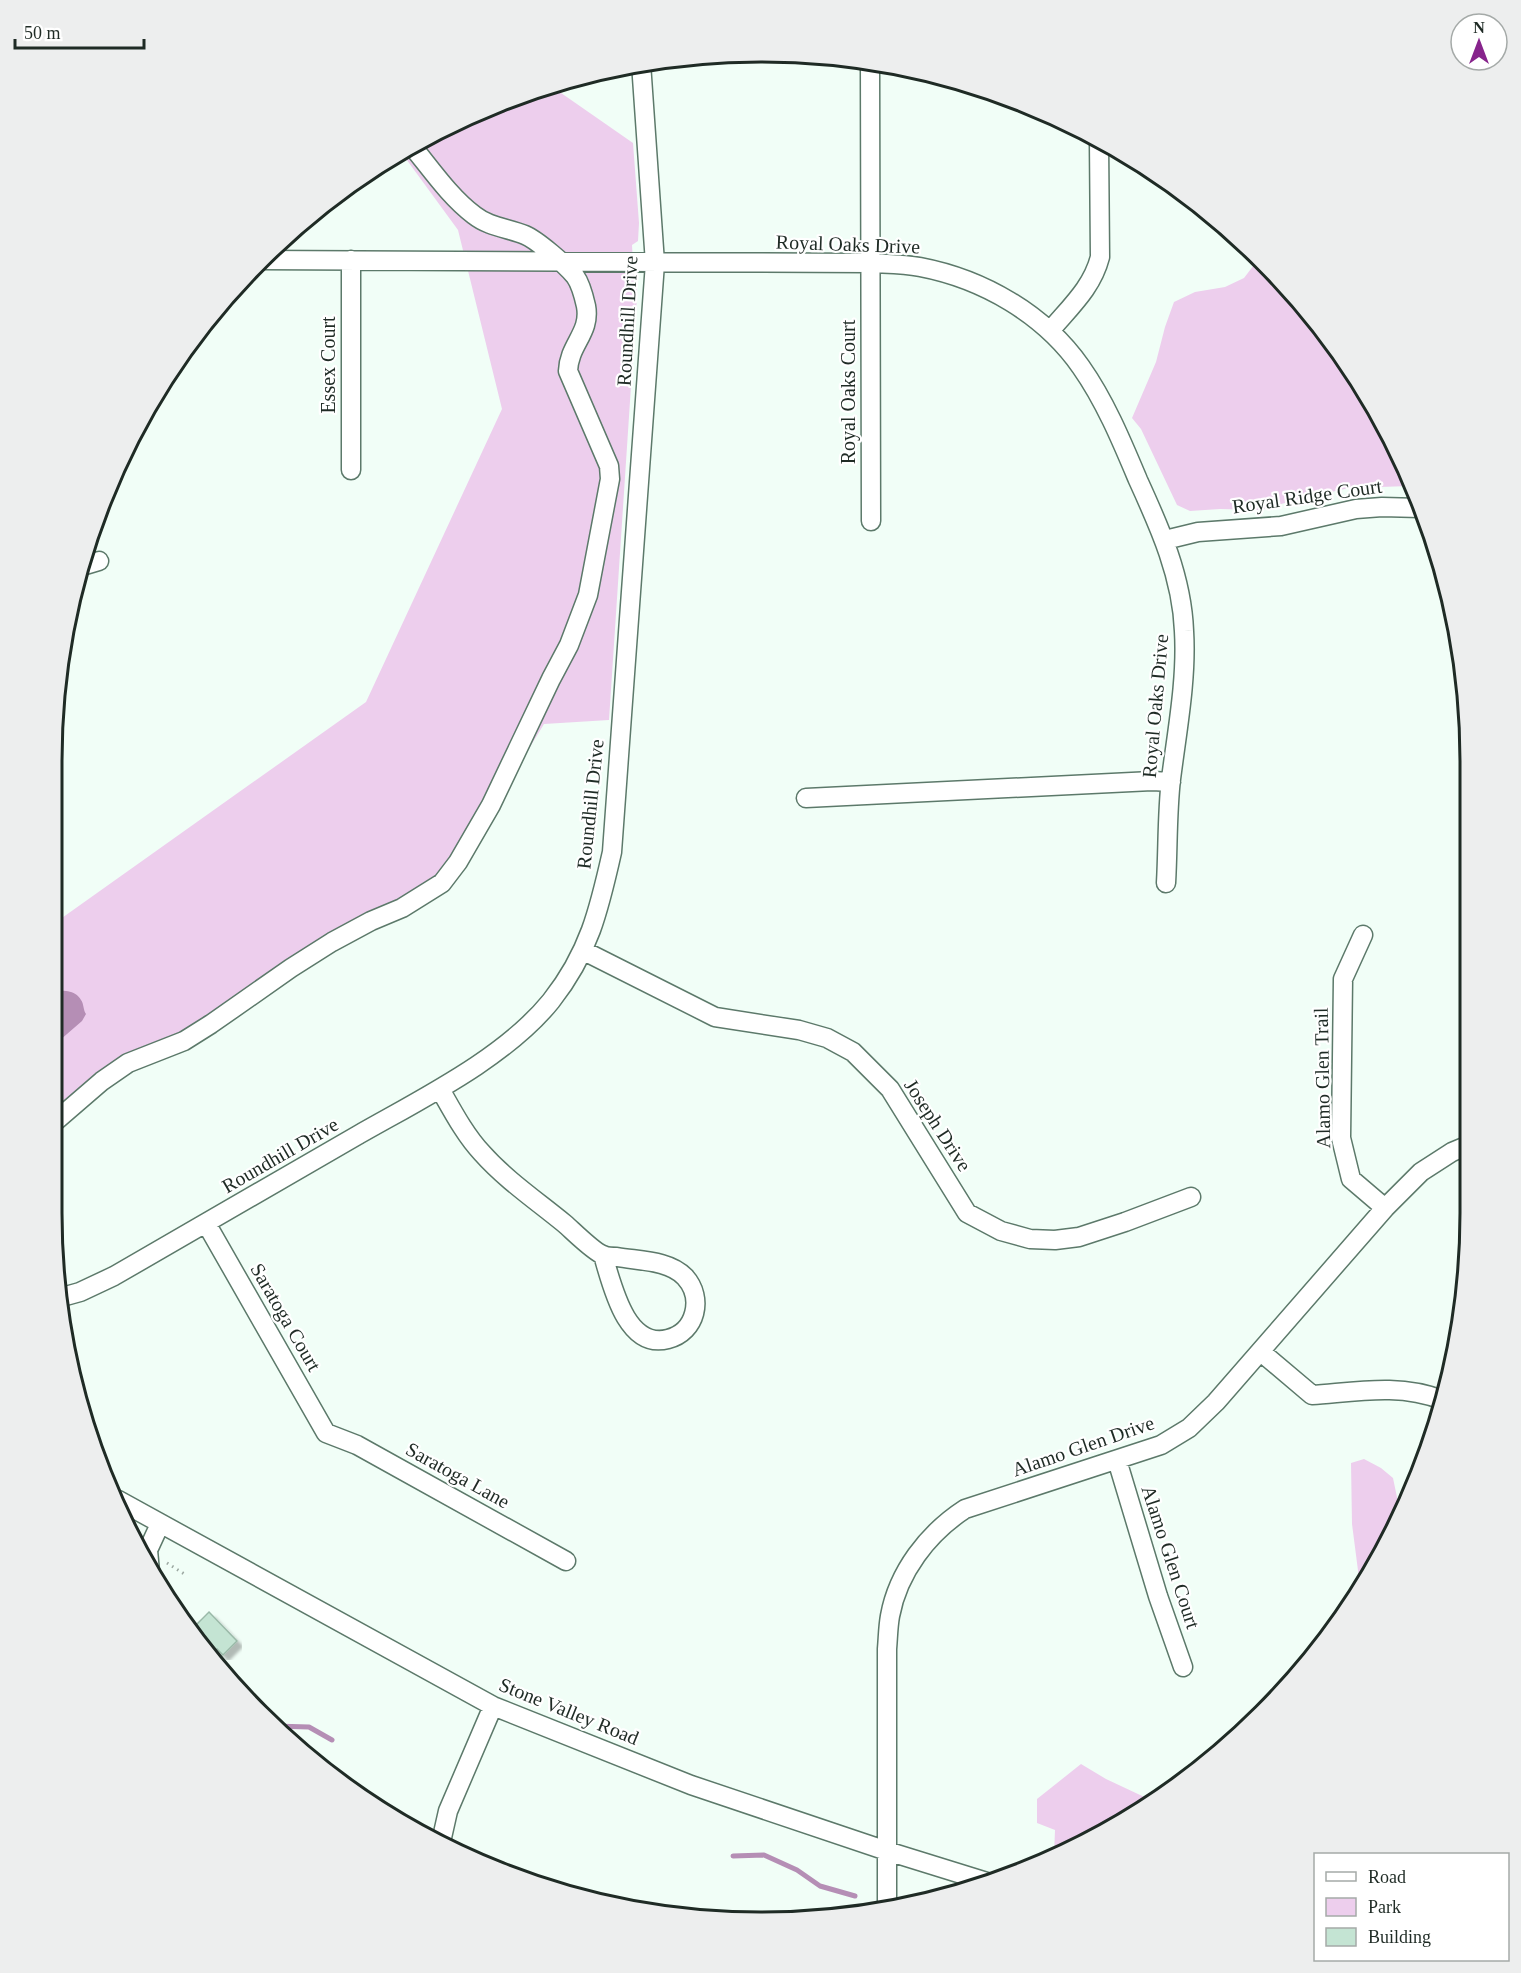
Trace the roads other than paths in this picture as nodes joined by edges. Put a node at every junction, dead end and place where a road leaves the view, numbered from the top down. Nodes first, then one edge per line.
1 (870, 70) edge
2 (642, 72) edge
3 (1099, 149) edge
4 (417, 152) edge
5 (273, 260) edge
6 (351, 260) junction
7 (559, 262) junction
8 (655, 263) junction
9 (870, 263) junction
10 (1050, 331) junction
11 (351, 470) dead end
12 (1411, 508) edge
13 (871, 521) dead end
14 (1165, 540) junction
15 (99, 561) dead end
16 (90, 564) edge
17 (1171, 782) junction
18 (806, 798) dead end
19 (1166, 883) dead end
20 (1363, 935) dead end
21 (584, 951) junction
22 (440, 1089) junction
23 (62, 1116) edge
24 (1460, 1149) edge
25 (1191, 1197) dead end
26 (1385, 1208) junction
27 (206, 1223) junction
28 (603, 1255) junction
29 (66, 1296) edge
30 (1261, 1352) junction
31 (1434, 1398) edge
32 (326, 1433) joint
33 (1117, 1460) junction
34 (126, 1505) edge
35 (128, 1509) edge
36 (160, 1524) junction
37 (147, 1547) edge
38 (566, 1561) dead end
39 (1183, 1667) dead end
40 (493, 1706) junction
41 (443, 1835) edge
42 (887, 1851) junction
43 (973, 1878) edge
44 (887, 1900) edge

1 - 9 street, Royal Oaks Court
2 - 8 street, Roundhill Drive
3 - 10 street
4 - 7 street
5 - 6 street, Royal Oaks Drive
6 - 7 street, Royal Oaks Drive
6 - 11 street, Essex Court
7 - 8 street, Royal Oaks Drive
7 - 23 street
8 - 9 street, Royal Oaks Drive
8 - 21 street, Roundhill Drive
9 - 10 street, Royal Oaks Drive
9 - 13 street, Royal Oaks Court
10 - 14 street, Royal Oaks Drive
12 - 14 street, Royal Ridge Court
14 - 17 street, Royal Oaks Drive
15 - 16 street
17 - 18 street
17 - 19 street, Royal Oaks Drive
20 - 26 street, Alamo Glen Trail
21 - 22 street, Roundhill Drive
21 - 25 street, Joseph Drive
22 - 27 street, Roundhill Drive
22 - 28 street
24 - 26 street, Alamo Glen Drive
26 - 30 street, Alamo Glen Drive
27 - 29 street, Roundhill Drive
27 - 32 street, Saratoga Court
28 - 28 street
30 - 31 street
30 - 33 street, Alamo Glen Drive
32 - 38 street, Saratoga Lane
33 - 39 street, Alamo Glen Court
33 - 42 street, Alamo Glen Drive
34 - 36 street, Stone Valley Road
35 - 36 street, Stone Valley Road
36 - 37 street
36 - 40 street, Stone Valley Road
40 - 41 street
40 - 42 street, Stone Valley Road
42 - 43 street, Stone Valley Road
42 - 44 street, Alamo Glen Drive

